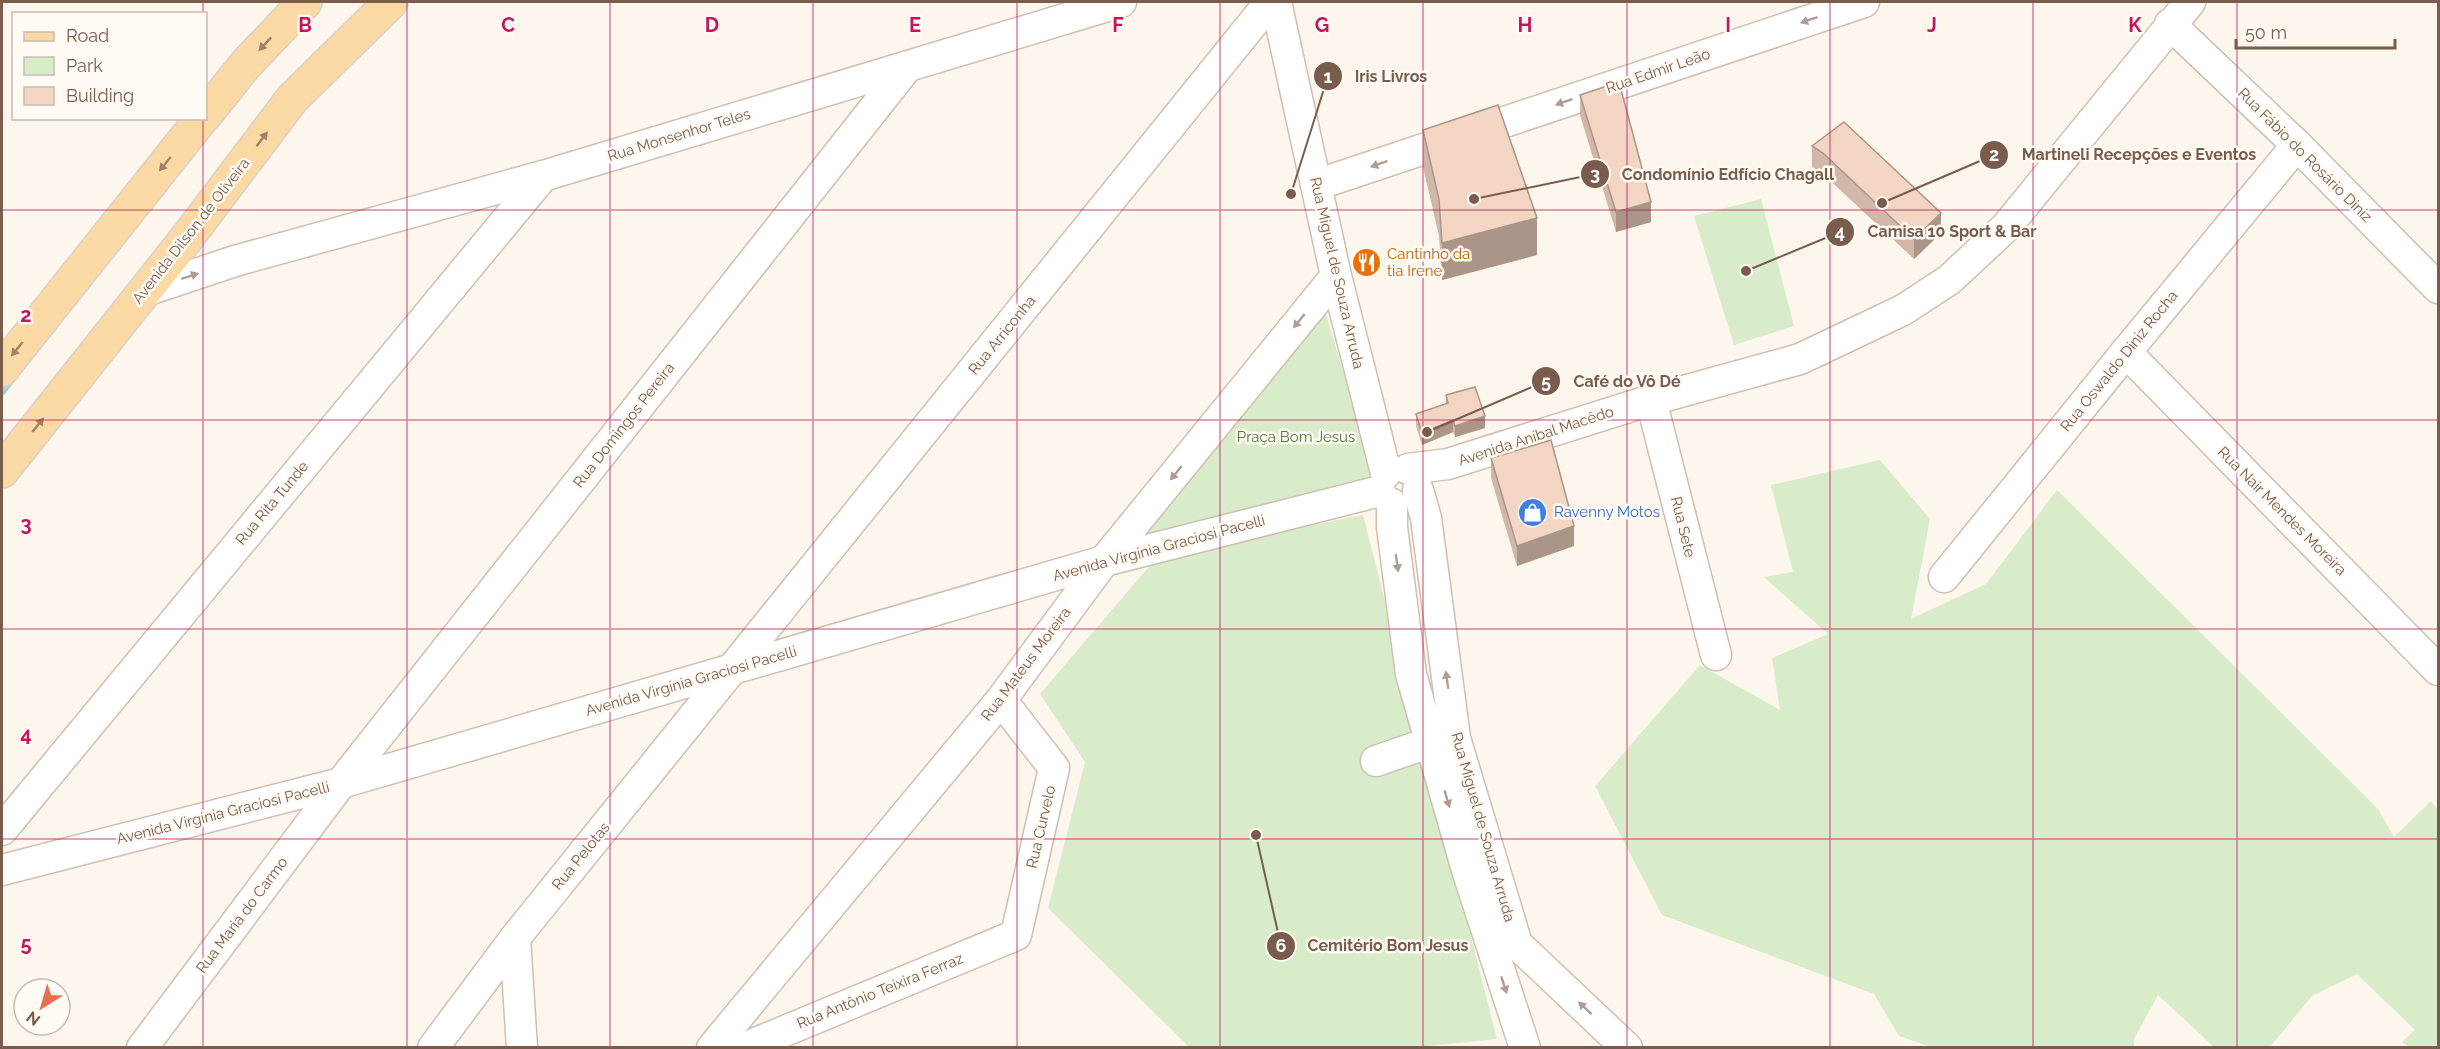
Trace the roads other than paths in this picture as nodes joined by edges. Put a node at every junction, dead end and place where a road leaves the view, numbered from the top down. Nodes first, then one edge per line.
1 (305, 2) edge
2 (391, 2) edge
3 (1121, 2) edge
4 (1270, 2) edge
5 (1276, 2) edge
6 (1864, 2) edge
7 (2190, 2) edge
8 (2170, 24) junction
9 (907, 67) junction
10 (207, 113) edge
11 (200, 120) edge
12 (2296, 145) junction
13 (543, 176) junction
14 (1316, 185) junction
15 (190, 234) junction
16 (235, 261) junction
17 (1336, 276) junction
18 (2439, 288) edge
19 (145, 291) junction
20 (2126, 352) junction
21 (2, 369) edge
22 (1651, 400) junction
23 (2, 471) edge
24 (1400, 485) junction
25 (1104, 561) junction
26 (1944, 578) dead end
27 (1716, 655) dead end
28 (734, 668) junction
29 (2439, 670) edge
30 (1001, 700) junction
31 (1443, 740) junction
32 (1376, 761) dead end
33 (341, 783) junction
34 (2, 830) edge
35 (2, 870) edge
36 (1016, 935) joint
37 (515, 938) junction
38 (142, 1047) edge
39 (433, 1047) edge
40 (522, 1047) edge
41 (712, 1047) edge
42 (744, 1047) edge
43 (1525, 1047) edge
44 (1628, 1047) edge

1 -> 10 main road
15 -> 2 main road, Avenida Dilson de Oliveira
3 - 9 street, Rua Monsenhor Teles
4 - 28 street, Rua Arriconha
5 - 14 street, Rua Miguel de Souza Arruda
6 -> 14 street, Rua Edmir Leão
7 - 8 street, Avenida Aníbal Macêdo
8 - 12 street, Rua Fábio do Rosário Diniz
8 - 22 street, Avenida Aníbal Macêdo
9 - 13 street, Rua Monsenhor Teles
9 - 33 street, Rua Domingos Pereira
11 -> 21 main road
12 - 18 street, Rua Fábio do Rosário Diniz
12 - 20 street, Rua Oswaldo Diniz Rocha
13 - 16 street, Rua Monsenhor Teles
13 - 34 street, Rua Rita Tunde
14 - 17 street, Rua Miguel de Souza Arruda
15 - 16 street
15 - 19 main road, Avenida Dilson de Oliveira
19 -> 16 street, Rua Monsenhor Teles
17 - 24 street, Rua Miguel de Souza Arruda
17 -> 25 street, Rua Mateus Moreira
23 -> 19 main road, Avenida Dilson de Oliveira
20 - 26 street, Rua Oswaldo Diniz Rocha
20 - 29 street, Rua Nair Mendes Moreira
22 - 24 street, Avenida Aníbal Macêdo
22 - 27 street, Rua Sete
24 - 25 street, Avenida Virgínia Graciosi Pacelli
24 - 31 street, Rua Miguel de Souza Arruda
25 - 28 street, Avenida Virgínia Graciosi Pacelli
25 - 30 street, Rua Mateus Moreira
28 - 33 street, Avenida Virgínia Graciosi Pacelli
28 - 37 street, Rua Pelotas
30 - 36 street, Rua Curvelo
30 - 41 street, Rua Mateus Moreira
31 - 32 street
31 -> 43 street, Rua Miguel de Souza Arruda
44 -> 31 street, Rua Miguel de Souza Arruda
33 - 35 street, Avenida Virgínia Graciosi Pacelli
33 - 38 street, Rua Maria do Carmo
36 - 42 street, Rua Antônio Teixira Ferraz
37 - 39 street, Rua Pelotas
37 - 40 street

